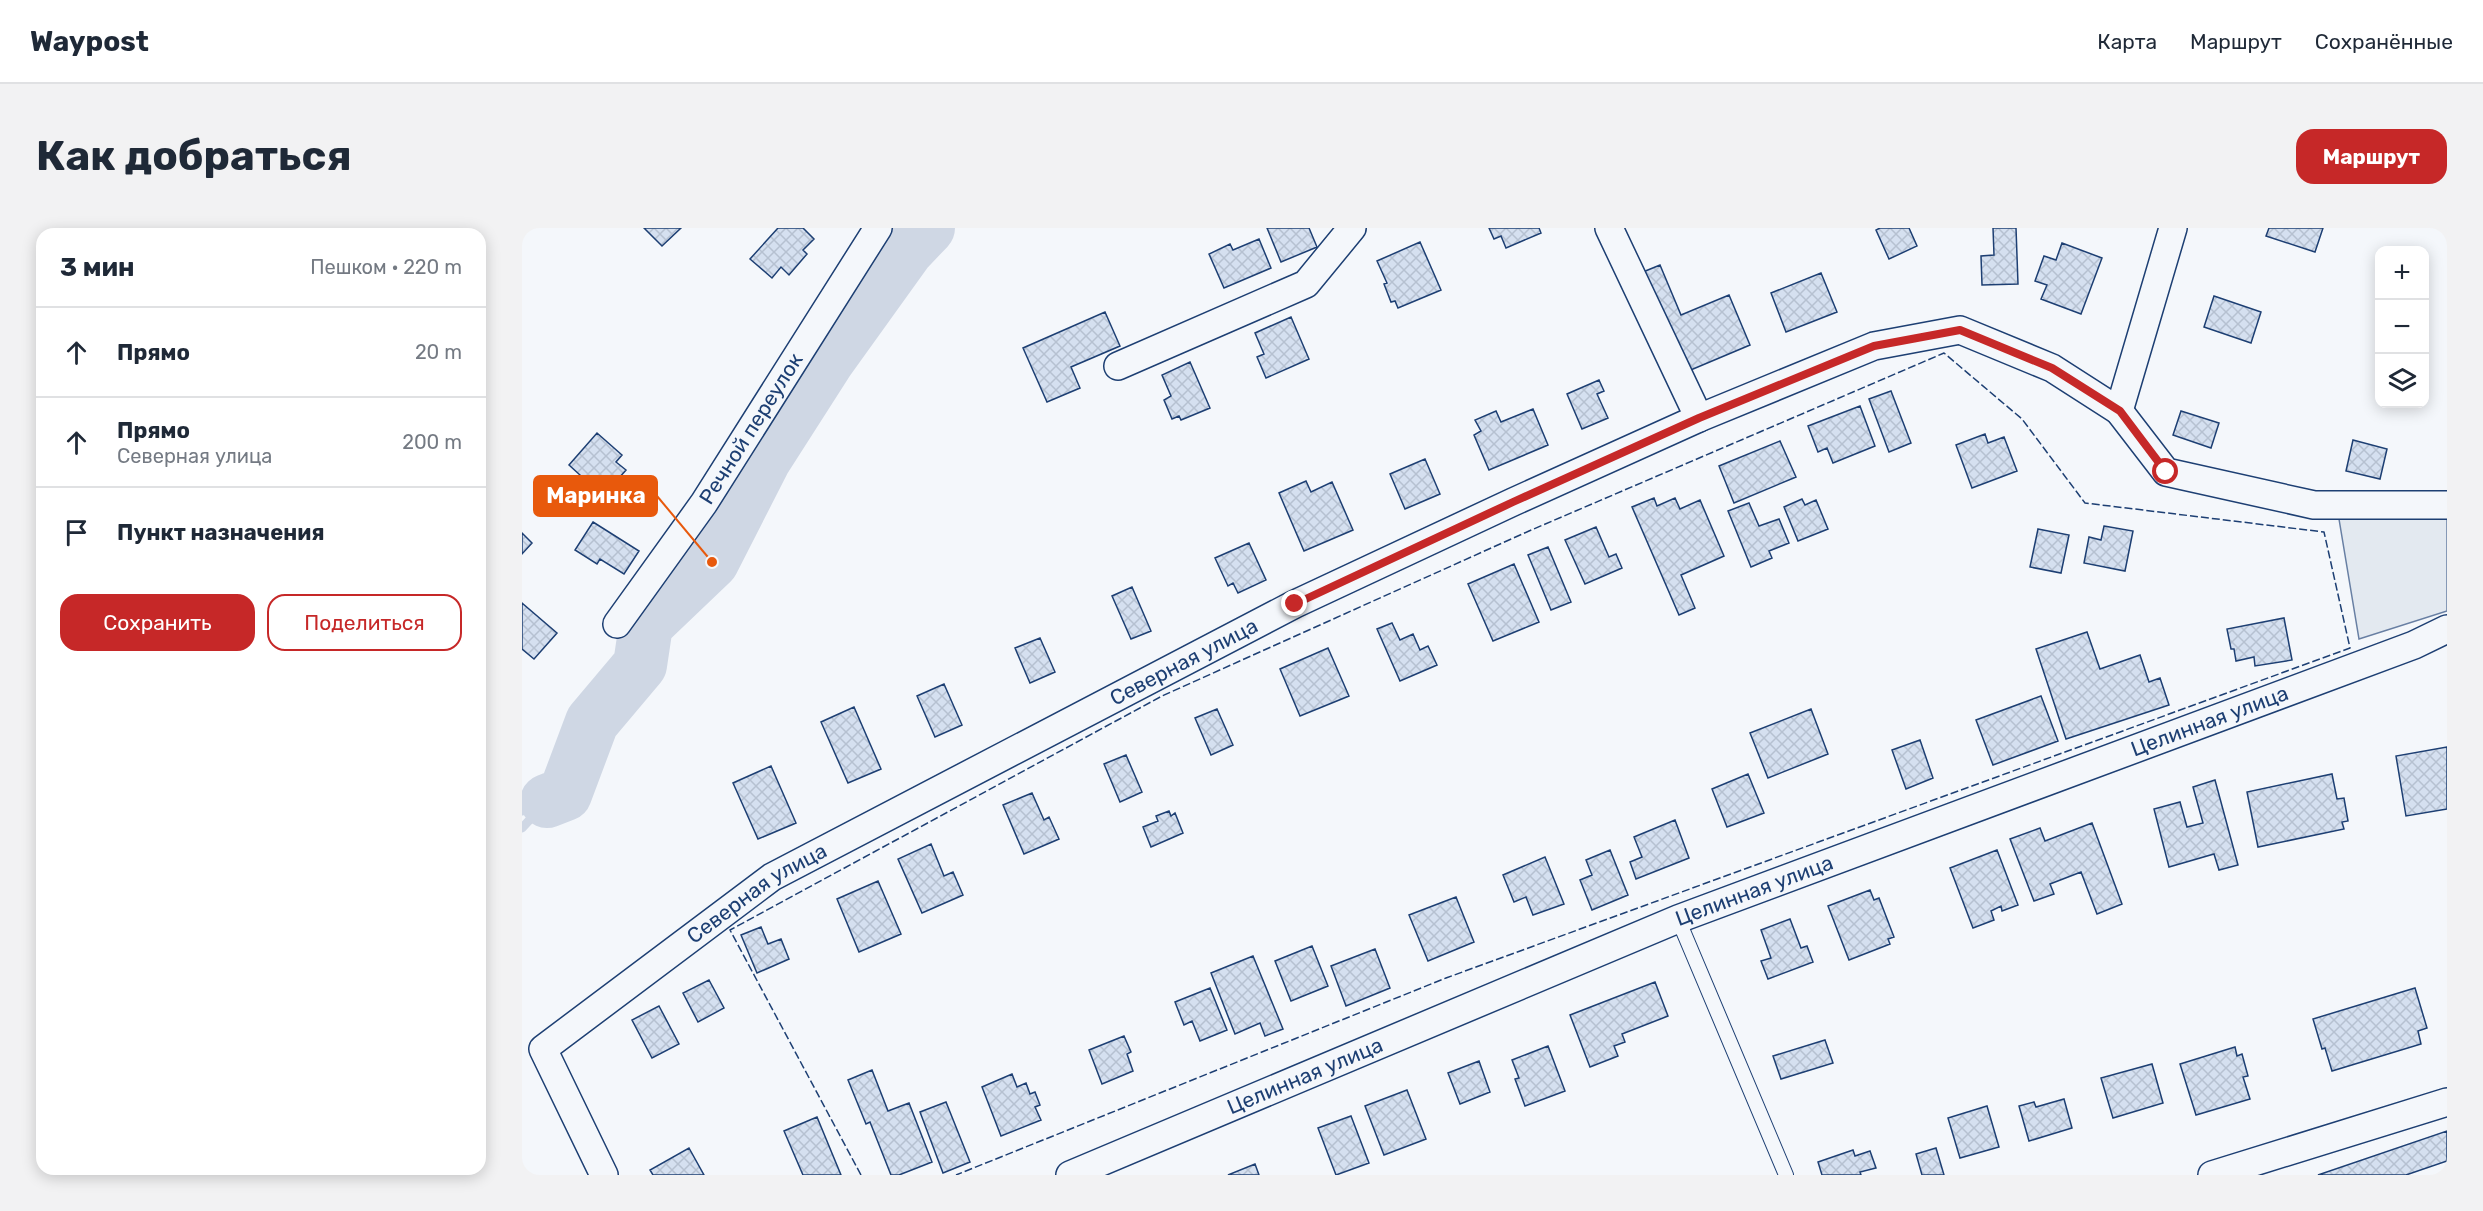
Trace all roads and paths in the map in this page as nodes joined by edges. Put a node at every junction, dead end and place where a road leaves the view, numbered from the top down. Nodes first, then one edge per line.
1 (878, 228) edge
2 (1352, 228) edge
3 (1610, 228) edge
4 (2173, 228) edge
5 (1118, 366) dead end
6 (2120, 411) junction
7 (1699, 418) junction
8 (2447, 505) edge
9 (617, 624) dead end
10 (2447, 629) edge
11 (1678, 919) junction
12 (2447, 1102) edge
13 (604, 1175) edge
14 (1070, 1175) edge
15 (1786, 1175) edge
16 (2212, 1175) edge

1 - 9 street, Речной переулок
2 - 5 street
3 - 7 street
4 - 6 street
6 - 7 street, Северная улица
6 - 8 street
7 - 13 street, Северная улица
10 - 11 street, Целинная улица
11 - 14 street, Целинная улица
11 - 15 lane
12 - 16 street

